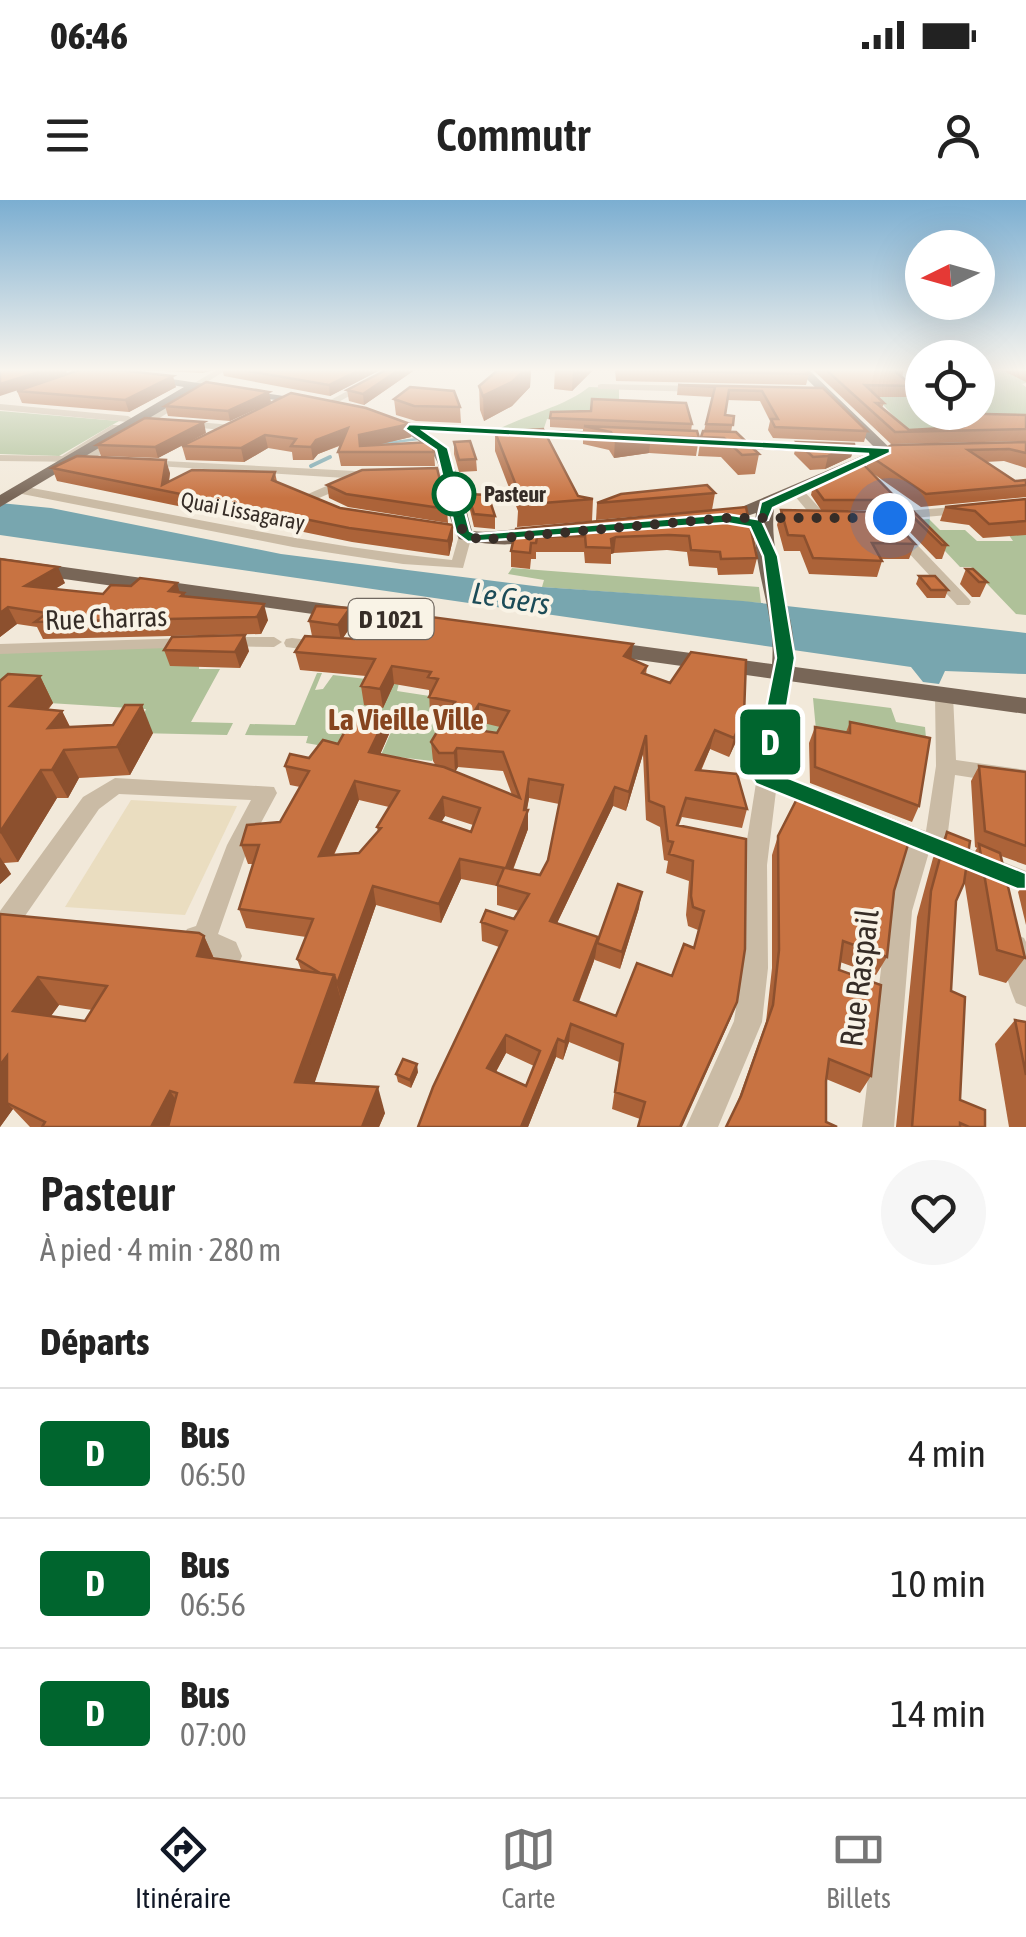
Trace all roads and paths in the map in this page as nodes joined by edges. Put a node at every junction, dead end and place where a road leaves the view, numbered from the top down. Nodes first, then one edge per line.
1 (67, 412) edge
2 (142, 412) edge
3 (150, 412) edge
4 (160, 412) edge
5 (357, 412) edge
6 (848, 412) edge
7 (129, 419) junction
8 (148, 421) junction
9 (409, 427) junction
10 (460, 432) junction
11 (627, 436) edge
12 (204, 442) edge
13 (708, 442) edge
14 (442, 448) junction
15 (190, 450) edge
16 (885, 453) junction
17 (6, 458) edge
18 (66, 462) junction
19 (105, 462) edge
20 (122, 462) edge
21 (161, 464) junction
22 (360, 475) junction
23 (388, 476) edge
24 (293, 487) junction
25 (19, 491) junction
26 (798, 492) junction
27 (0, 502) edge
28 (990, 508) edge
29 (328, 510) edge
30 (772, 517) junction
31 (852, 518) edge
32 (885, 519) junction
33 (700, 522) edge
34 (458, 533) junction
35 (553, 533) edge
36 (0, 564) edge
37 (962, 602) dead end
38 (370, 616) junction
39 (470, 630) edge
40 (576, 644) edge
41 (0, 649) edge
42 (784, 665) junction
43 (944, 695) junction
44 (1026, 706) edge
45 (946, 766) junction
46 (764, 778) junction
47 (1026, 778) edge
48 (834, 805) edge
49 (886, 826) edge
50 (928, 842) junction
51 (997, 870) junction
52 (1026, 881) edge
53 (40, 925) edge
54 (3, 927) edge
55 (166, 935) edge
56 (204, 938) junction
57 (229, 956) edge
58 (1026, 994) edge
59 (702, 1127) edge
60 (878, 1127) edge

1 - 7 street
2 - 7 street
3 - 18 main road
4 - 8 street
5 - 9 main road
6 - 16 main road
7 - 18 street
8 - 12 street
8 - 18 street
9 - 10 main road
9 - 14 main road
10 - 11 main road
10 - 14 main road
13 - 16 main road
14 - 34 main road
15 - 21 street
16 - 26 main road
17 - 18 street
18 - 19 street
18 - 25 main road
20 - 21 street
21 - 24 street
22 - 23 street
22 - 24 street
22 - 24 street
24 - 29 street
25 - 27 main road
25 - 34 street, Quai Lissagaray
26 - 30 main road
26 - 30 street
28 - 32 street
30 - 33 main road
30 - 42 main road
31 - 32 street
32 - 37 street
34 - 35 main road
36 - 38 main road, D 1021
38 - 39 main road, D 1021
38 - 41 street, Rue Charras
40 - 42 main road
42 - 43 main road
42 - 46 street
43 - 44 main road
43 - 45 street, Rue Raspail
45 - 47 street
45 - 50 street, Rue Raspail
46 - 48 street
46 - 59 street
49 - 50 street
50 - 51 street
50 - 60 street, Rue Raspail
51 - 52 street
51 - 58 street
53 - 54 street
54 - 56 street
55 - 56 street
56 - 57 street

